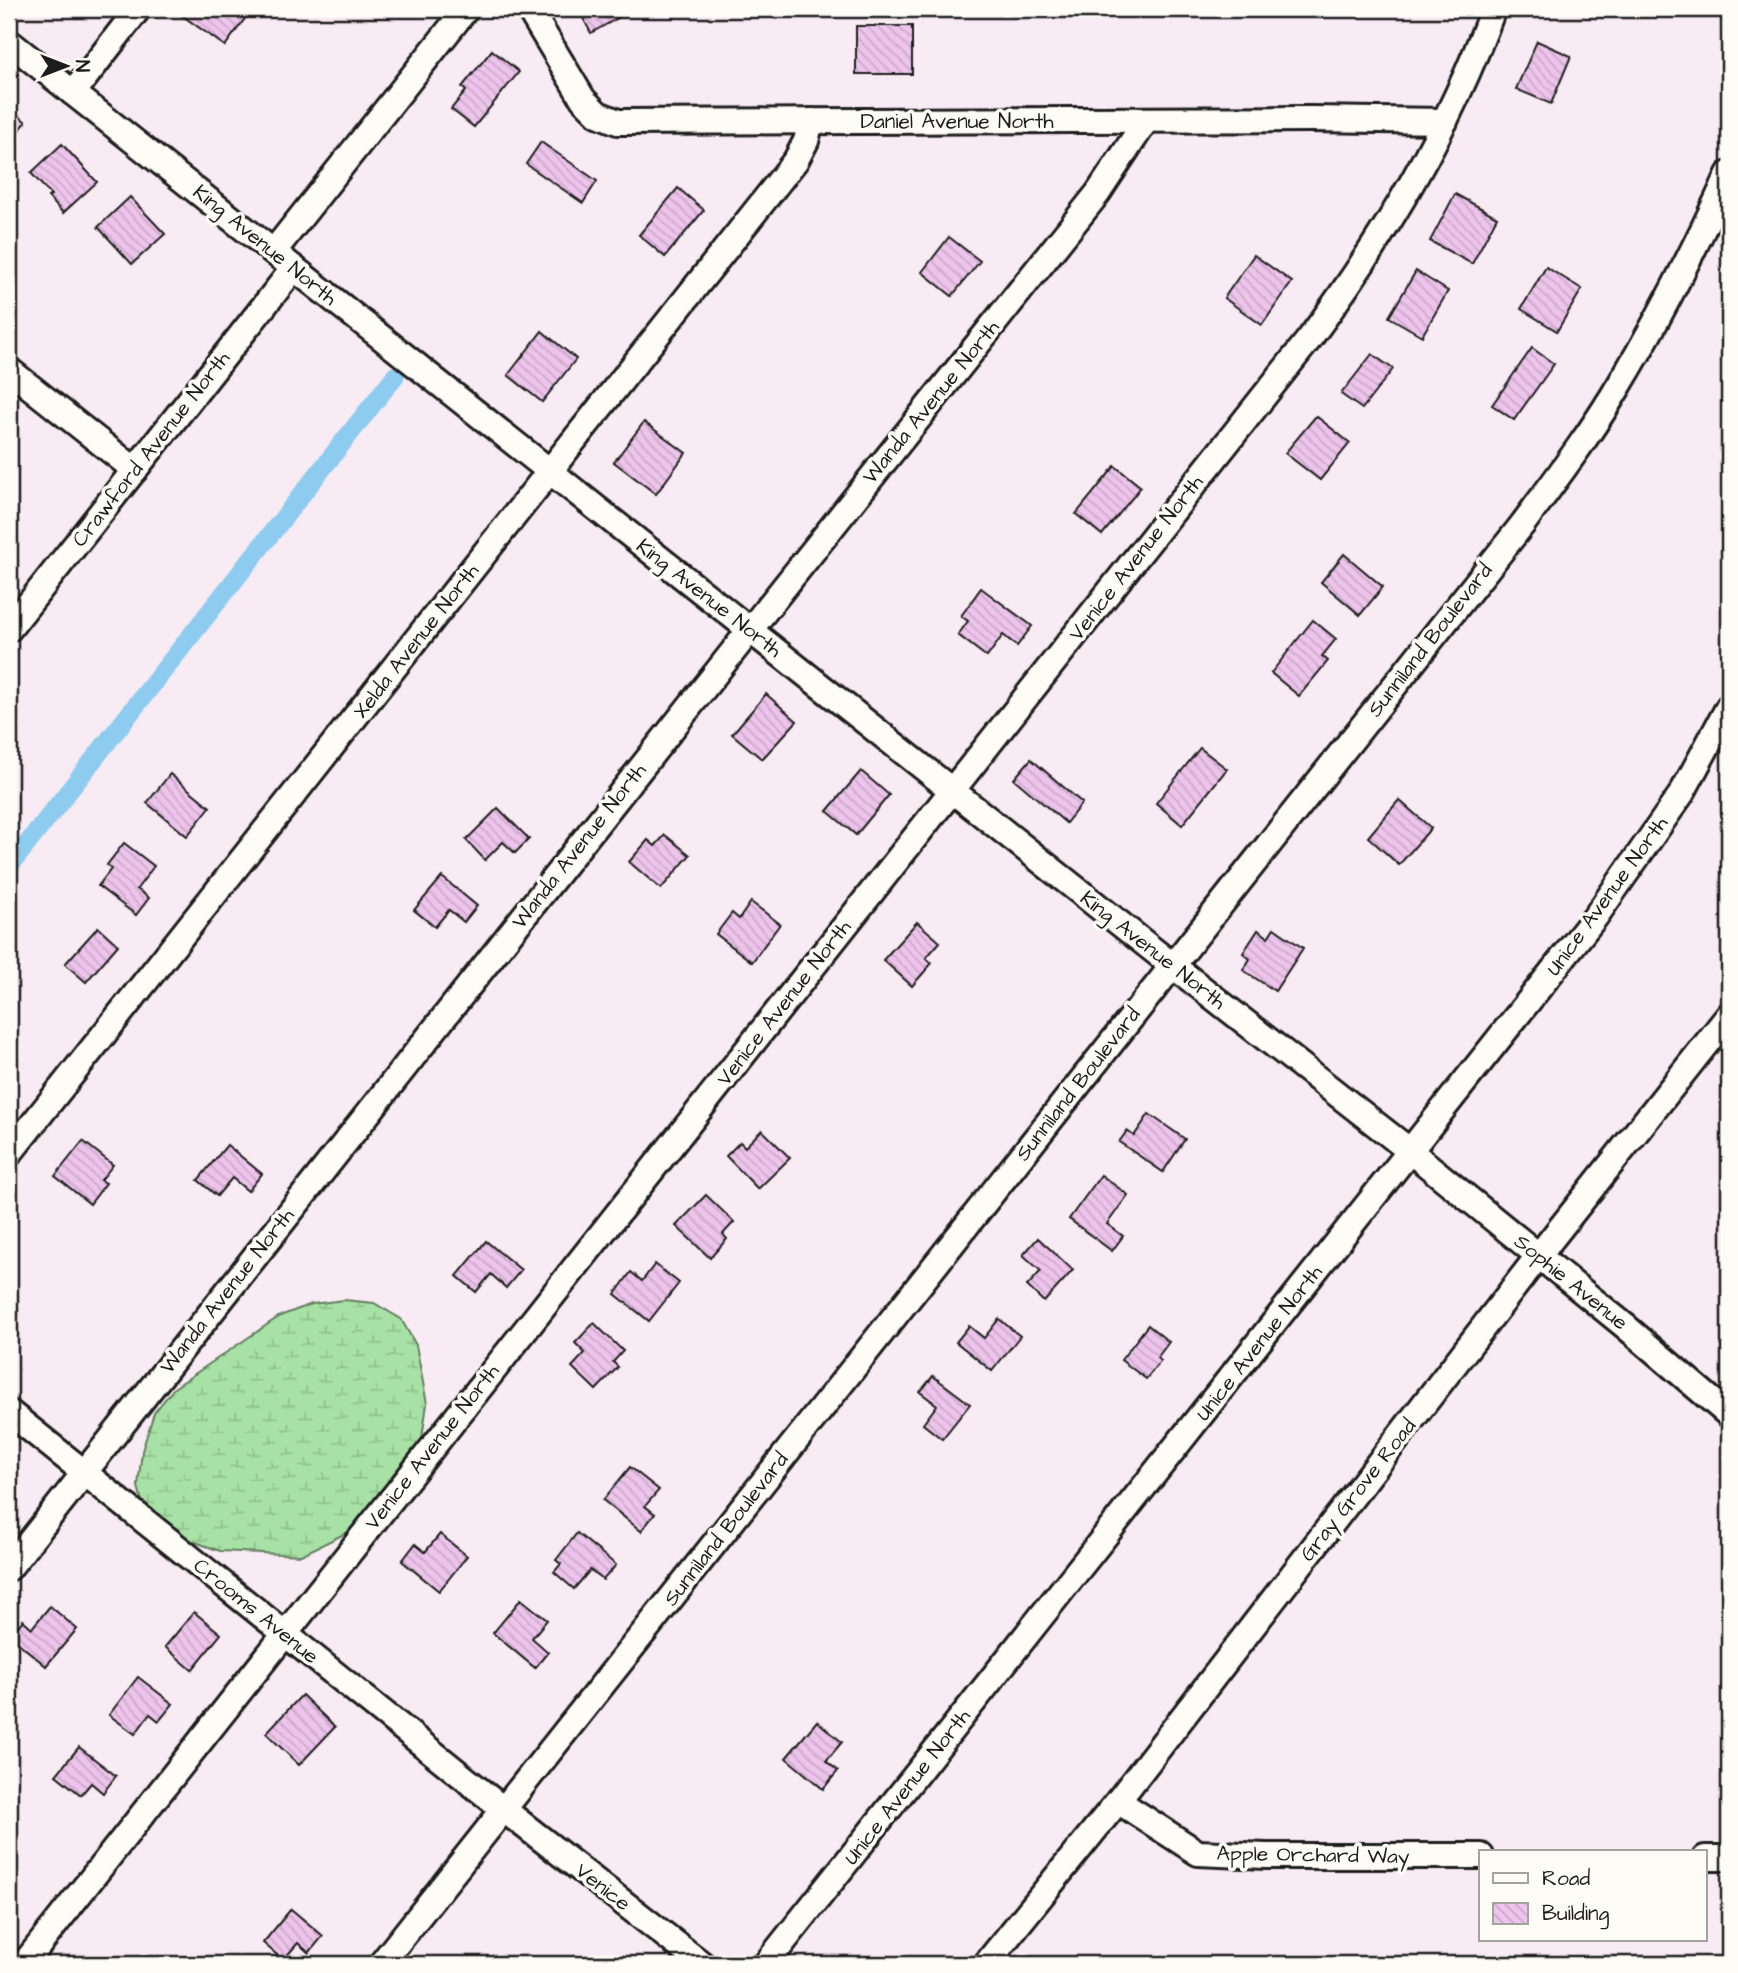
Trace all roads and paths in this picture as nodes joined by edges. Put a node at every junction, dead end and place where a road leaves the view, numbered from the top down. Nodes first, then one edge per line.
1 (138, 9) edge
2 (466, 9) edge
3 (529, 9) edge
4 (1493, 9) edge
5 (9, 42) edge
6 (73, 93) junction
7 (811, 121) junction
8 (1445, 121) junction
9 (1145, 122) junction
10 (1729, 174) edge
11 (274, 251) junction
12 (294, 268) junction
13 (9, 370) edge
14 (135, 470) junction
15 (549, 471) junction
16 (9, 629) edge
17 (750, 630) junction
18 (1729, 706) edge
19 (953, 790) junction
20 (1172, 965) junction
21 (1729, 1015) edge
22 (1410, 1151) junction
23 (9, 1154) edge
24 (1539, 1255) junction
25 (9, 1412) edge
26 (1729, 1415) edge
27 (85, 1471) junction
28 (9, 1568) edge
29 (284, 1634) junction
30 (1118, 1801) junction
31 (503, 1809) junction
32 (1479, 1856) edge
33 (1706, 1858) edge
34 (1729, 1858) edge
35 (24, 1964) edge
36 (381, 1964) edge
37 (702, 1964) edge
38 (766, 1964) edge
39 (986, 1964) edge

1 - 6 street
2 - 11 street
3 - 7 street, Daniel Avenue North
4 - 8 street, Venice Avenue North
5 - 6 street, King Avenue North
6 - 11 street, King Avenue North
7 - 9 street, Daniel Avenue North
7 - 15 street, Xelda Avenue North
8 - 9 street, Daniel Avenue North
8 - 19 street, Venice Avenue North
9 - 17 street, Wanda Avenue North
10 - 20 street, Sunniland Boulevard
11 - 12 street, King Avenue North
12 - 14 street, Crawford Avenue North
12 - 15 street, King Avenue North
13 - 14 street
14 - 16 street, Crawford Avenue North
15 - 17 street, King Avenue North
15 - 23 street, Xelda Avenue North
17 - 19 street, King Avenue North
17 - 27 street, Wanda Avenue North
18 - 22 street, Unice Avenue North
19 - 20 street, King Avenue North
19 - 29 street, Venice Avenue North
20 - 22 street, King Avenue North
20 - 31 street, Sunniland Boulevard
21 - 24 street, Gray Grove Road
22 - 24 street, Sophie Avenue
22 - 38 street, Unice Avenue North
24 - 26 street, Sophie Avenue
24 - 30 street, Gray Grove Road
25 - 27 street, Crooms Avenue
27 - 28 street, Wanda Avenue North
27 - 29 street, Crooms Avenue
29 - 31 street, Crooms Avenue
29 - 35 street, Venice Avenue North
30 - 32 street, Apple Orchard Way
30 - 39 street, Gray Grove Road
31 - 36 street, Sunniland Boulevard
31 - 37 street, Venice
33 - 34 street

